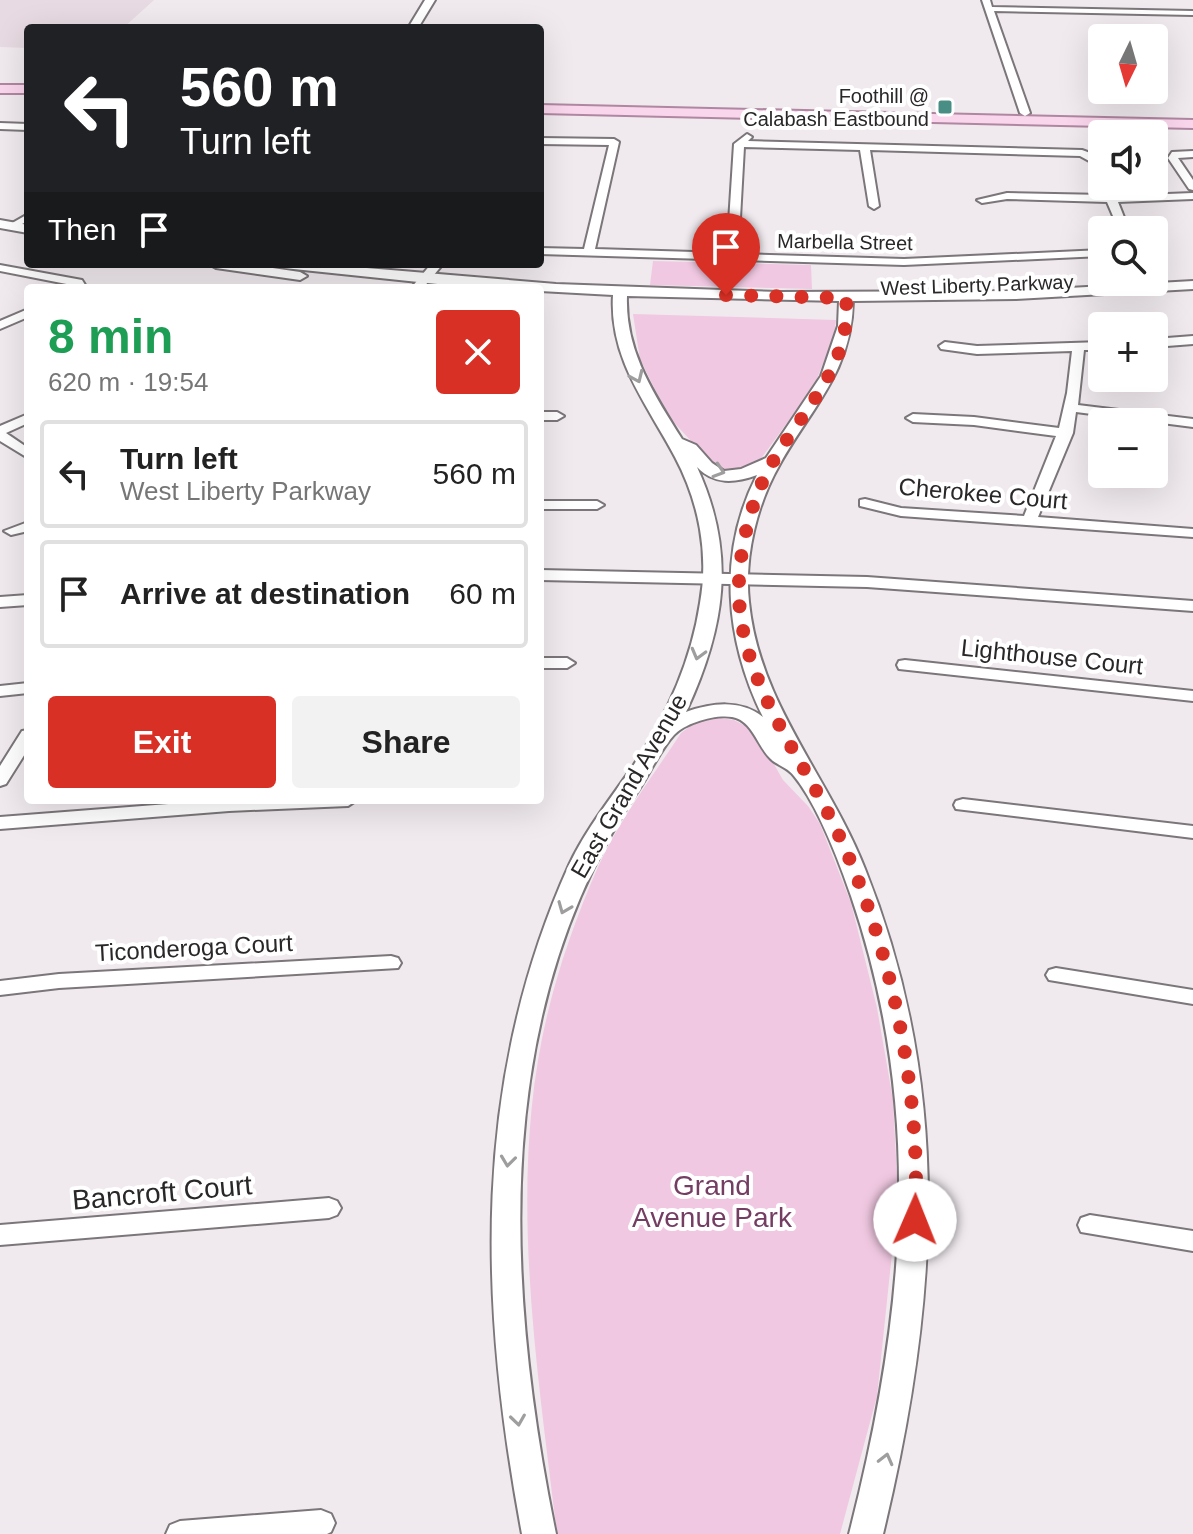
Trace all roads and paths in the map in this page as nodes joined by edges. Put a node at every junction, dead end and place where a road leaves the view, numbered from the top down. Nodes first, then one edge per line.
1 (430, 0) edge
2 (988, 4) edge
3 (1193, 13) edge
4 (415, 24) edge
5 (0, 89) edge
6 (24, 89) edge
7 (0, 97) edge
8 (24, 97) edge
9 (544, 101) edge
10 (544, 109) edge
11 (1025, 113) junction
12 (1193, 117) edge
13 (1193, 124) edge
14 (1, 127) edge
15 (24, 127) edge
16 (749, 135) dead end
17 (544, 141) edge
18 (739, 144) junction
19 (865, 148) junction
20 (1193, 154) edge
21 (1088, 155) edge
22 (1193, 187) edge
23 (1193, 196) edge
24 (1168, 197) edge
25 (1088, 198) edge
26 (982, 200) dead end
27 (874, 206) dead end
28 (0, 215) edge
29 (24, 220) edge
30 (544, 251) edge
31 (589, 253) junction
32 (1088, 254) edge
33 (732, 258) junction
34 (0, 268) edge
35 (269, 268) edge
36 (311, 268) edge
37 (434, 268) edge
38 (80, 284) edge
39 (381, 284) edge
40 (421, 284) edge
41 (1193, 285) edge
42 (544, 292) edge
43 (1193, 295) edge
44 (619, 297) junction
45 (544, 298) edge
46 (847, 303) junction
47 (24, 315) edge
48 (0, 325) edge
49 (1193, 340) edge
50 (1168, 342) edge
51 (945, 346) dead end
52 (1088, 347) edge
53 (1078, 348) junction
54 (1073, 408) junction
55 (544, 416) edge
56 (557, 416) dead end
57 (913, 418) dead end
58 (24, 420) edge
59 (1193, 423) edge
60 (0, 433) edge
61 (1066, 433) junction
62 (675, 441) junction
63 (24, 451) edge
64 (772, 462) junction
65 (865, 503) dead end
66 (544, 505) edge
67 (597, 505) dead end
68 (1030, 520) junction
69 (24, 527) edge
70 (11, 531) dead end
71 (1193, 533) edge
72 (544, 575) edge
73 (711, 578) junction
74 (741, 578) junction
75 (24, 600) edge
76 (0, 602) edge
77 (1193, 606) edge
78 (544, 663) edge
79 (567, 663) dead end
80 (905, 665) dead end
81 (24, 688) edge
82 (0, 691) edge
83 (1193, 696) edge
84 (666, 730) junction
85 (24, 741) edge
86 (804, 771) junction
87 (0, 780) edge
88 (253, 804) edge
89 (963, 805) dead end
90 (0, 823) edge
91 (1193, 832) edge
92 (391, 963) dead end
93 (1056, 975) dead end
94 (0, 988) edge
95 (1193, 997) edge
96 (329, 1208) dead end
97 (1090, 1225) dead end
98 (0, 1235) edge
99 (1193, 1241) edge
100 (321, 1523) dead end
101 (180, 1534) edge
102 (539, 1534) edge
103 (866, 1534) edge

1 - 4 street
2 - 3 street
2 - 11 street
5 - 6 main road
7 - 8 main road
9 - 11 main road
10 - 13 main road
11 - 12 main road
14 - 15 street
16 - 18 street
17 - 31 street
18 - 19 street
18 - 33 street
19 - 21 street
19 - 27 street
20 - 22 street
23 - 24 street
25 - 26 street
28 - 29 street
30 - 31 street, Marbella Street
31 - 33 street, Marbella Street
32 - 33 street, Marbella Street
34 - 38 street
35 - 39 street
36 - 40 street
37 - 40 street
41 - 46 street, West Liberty Parkway
42 - 44 street
43 - 46 street, West Liberty Parkway
44 - 45 street
44 - 46 street, West Liberty Parkway
44 -> 62 street, East Grand Avenue
46 - 64 street
47 - 48 street
49 - 50 street
51 - 53 street
52 - 53 street
53 - 54 street
54 - 59 street
54 - 61 street
55 - 56 street
57 - 61 street
58 - 60 street
60 - 63 street
61 - 68 street
62 -> 64 street
62 - 73 street, East Grand Avenue
64 - 74 street
65 - 68 street, Cherokee Court
66 - 67 street
68 - 71 street, Cherokee Court
69 - 70 street
72 - 73 street
73 - 74 street
73 -> 84 street, East Grand Avenue
74 - 77 street
74 - 86 street
75 - 76 street
78 - 79 street
80 - 83 street, Lighthouse Court
81 - 82 street
84 - 86 street
84 -> 102 street, East Grand Avenue
85 - 87 street
103 -> 86 street
88 - 90 street
89 - 91 street
92 - 94 street, Ticonderoga Court
93 - 95 street
96 - 98 street, Bancroft Court
97 - 99 street
100 - 101 street

